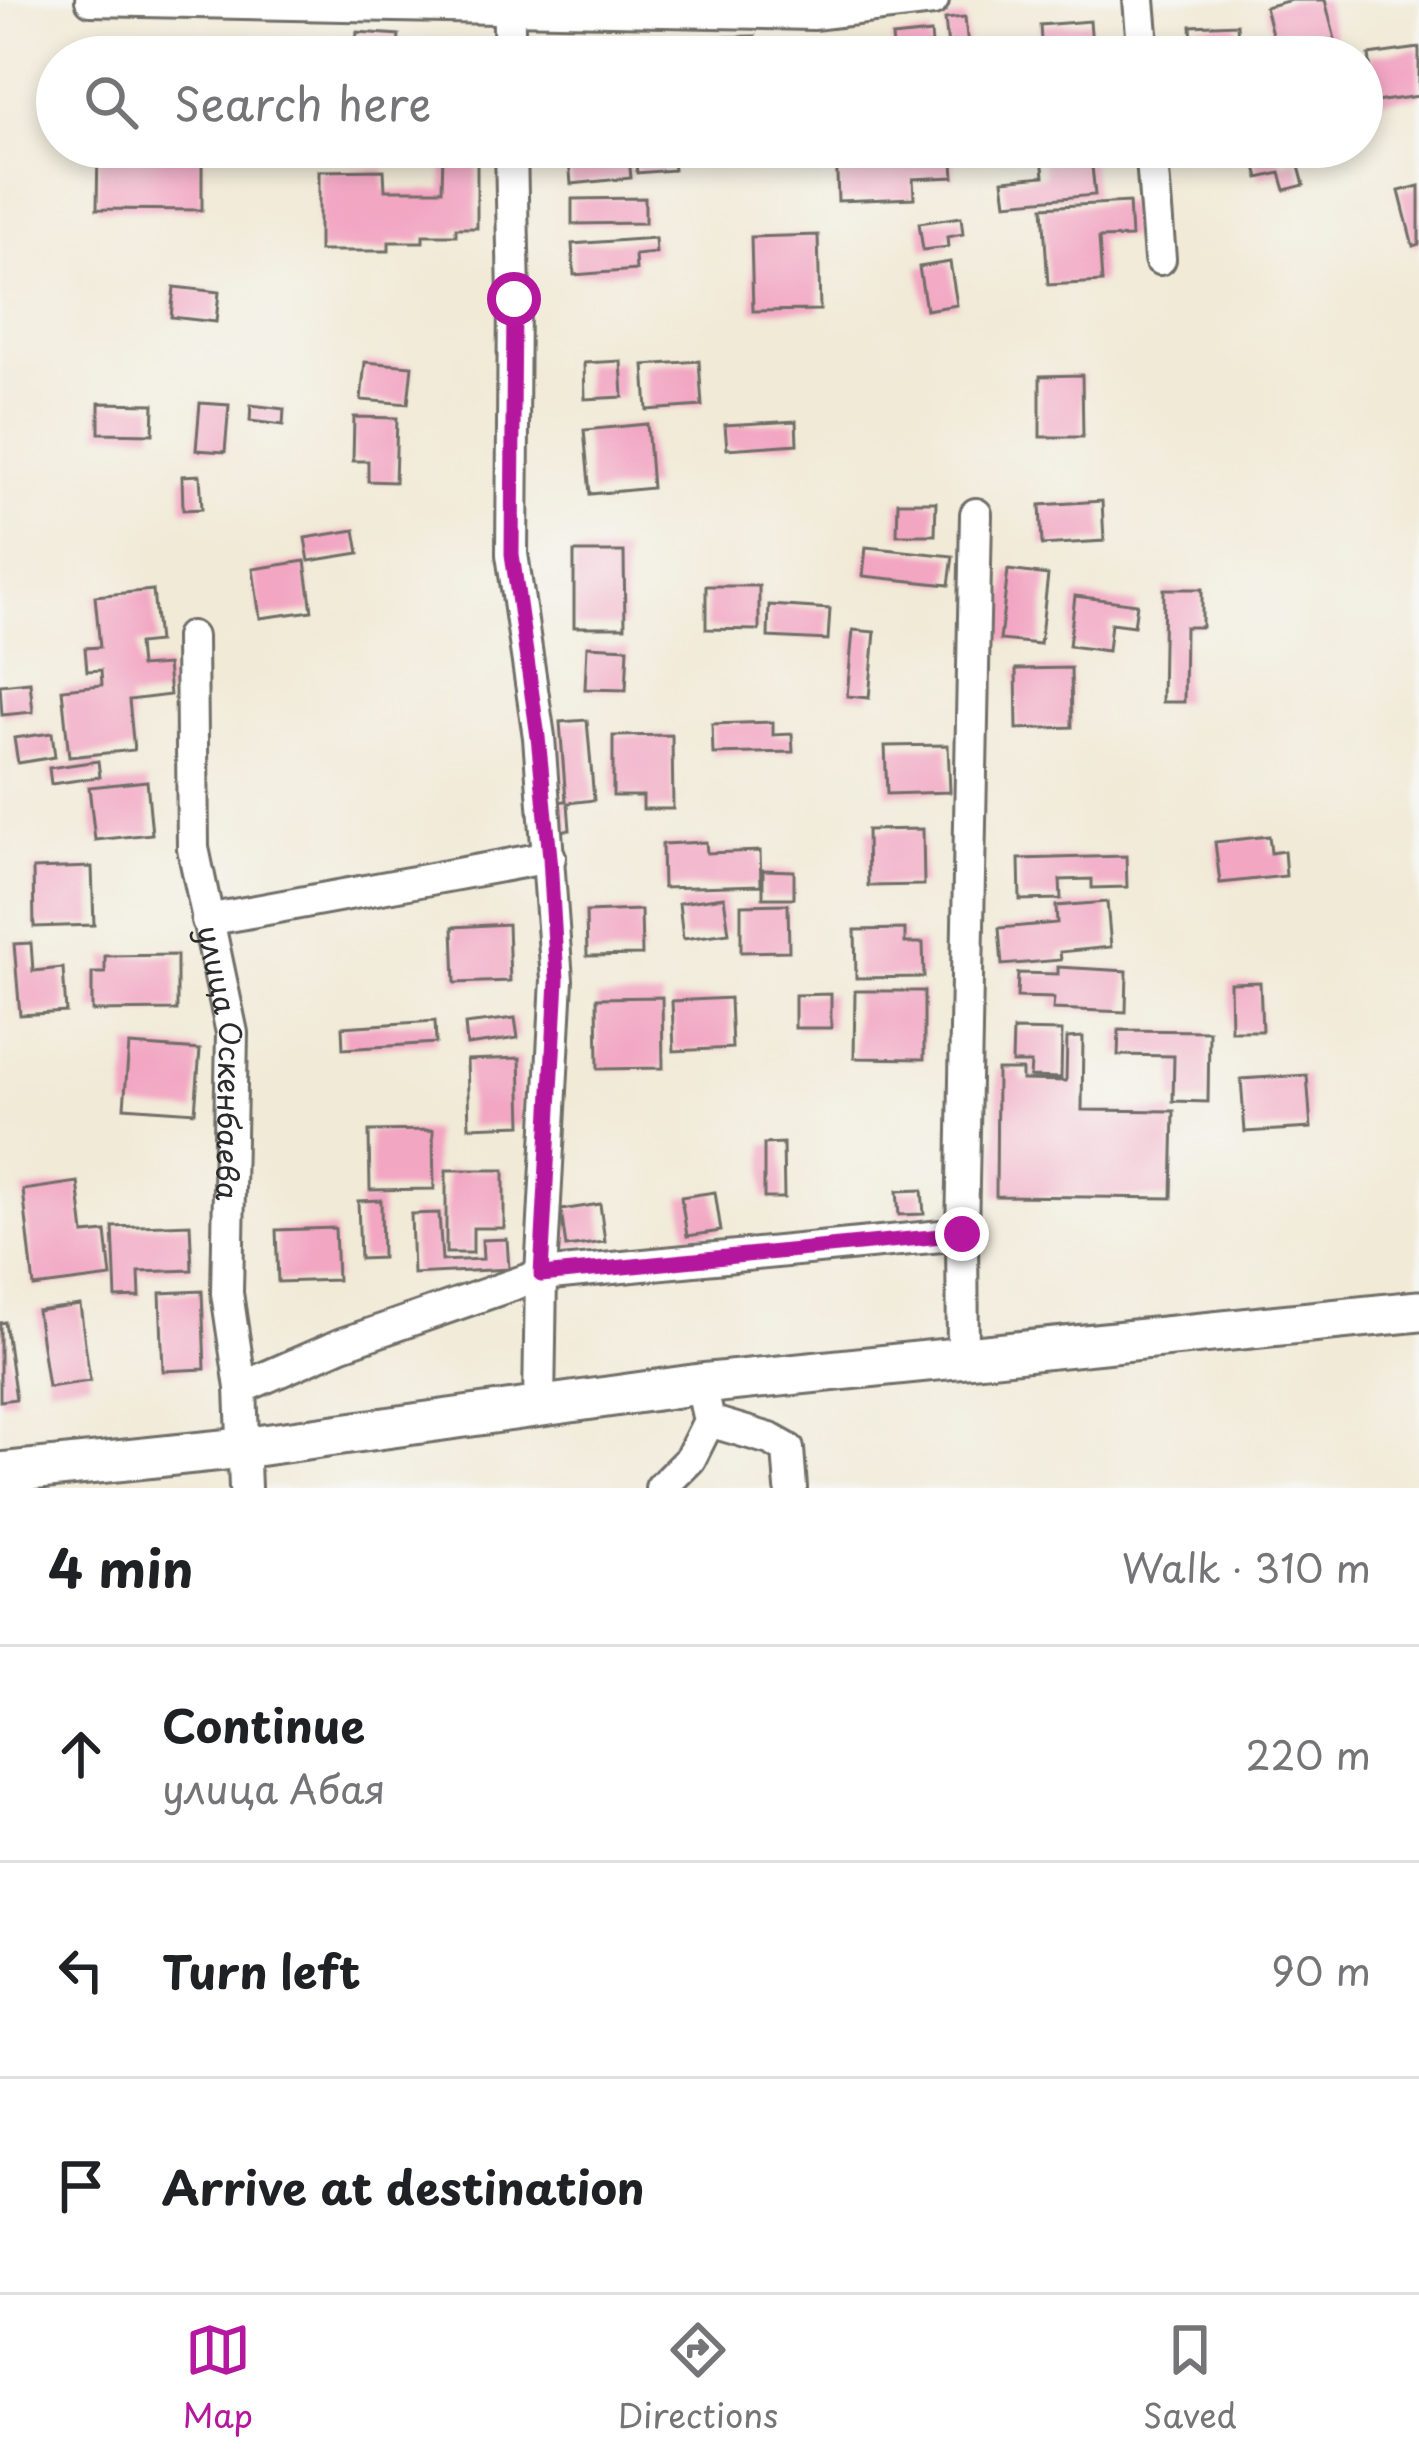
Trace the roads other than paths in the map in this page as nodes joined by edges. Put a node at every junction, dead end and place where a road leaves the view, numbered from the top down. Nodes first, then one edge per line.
1 (91, 0) edge
2 (933, 0) edge
3 (1139, 0) edge
4 (509, 5) edge
5 (509, 36) edge
6 (1142, 36) edge
7 (511, 168) edge
8 (1153, 168) edge
9 (1160, 259) dead end
10 (976, 514) dead end
11 (191, 637) dead end
12 (550, 857) junction
13 (207, 920) junction
14 (962, 1234) junction
15 (541, 1275) junction
16 (1406, 1313) edge
17 (964, 1358) junction
18 (241, 1388) junction
19 (705, 1402) junction
20 (539, 1405) junction
21 (242, 1448) junction
22 (0, 1473) edge
23 (244, 1488) edge
24 (661, 1488) edge
25 (791, 1488) edge

1 - 4 street
2 - 4 street
3 - 6 street
4 - 5 street
7 - 12 street
8 - 9 street
10 - 14 street
11 - 13 street, улица Оскенбаева
12 - 13 street
12 - 15 street
13 - 18 street, улица Оскенбаева
14 - 15 street
14 - 17 street
15 - 18 street
15 - 20 street
16 - 17 main road
17 - 19 main road
18 - 21 street, улица Оскенбаева
19 - 20 main road
19 - 24 street
19 - 25 street
20 - 21 main road
21 - 22 main road
21 - 23 street, улица Оскенбаева

